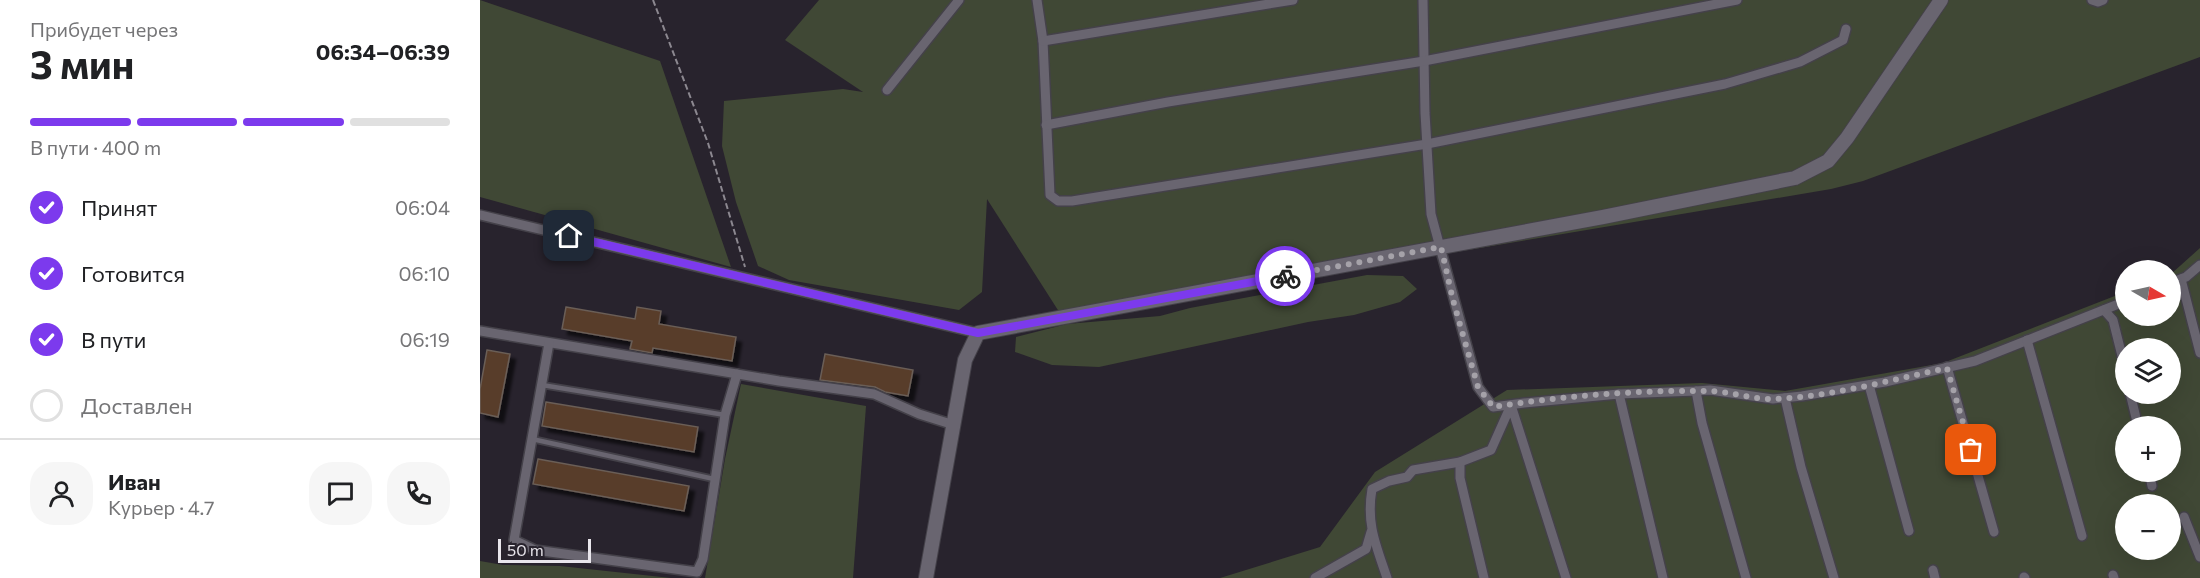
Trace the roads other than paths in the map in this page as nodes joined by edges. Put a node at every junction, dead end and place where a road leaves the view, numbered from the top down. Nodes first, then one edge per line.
1 (959, 0) edge
2 (1037, 0) edge
3 (1293, 0) edge
4 (1423, 0) edge
5 (1737, 0) edge
6 (1941, 0) edge
7 (2092, 0) edge
8 (2103, 0) edge
9 (1846, 29) dead end
10 (1043, 41) junction
11 (1424, 61) junction
12 (887, 90) dead end
13 (1046, 125) junction
14 (1427, 144) junction
15 (480, 215) edge
16 (1441, 247) junction
17 (2200, 265) edge
18 (2181, 279) joint
19 (2115, 306) edge
20 (2104, 310) junction
21 (480, 331) edge
22 (978, 333) junction
23 (2118, 338) edge
24 (2027, 340) junction
25 (549, 343) junction
26 (2200, 353) edge
27 (1947, 368) junction
28 (737, 374) junction
29 (542, 385) junction
30 (1869, 385) junction
31 (1696, 391) junction
32 (1619, 394) junction
33 (1785, 398) junction
34 (1511, 405) junction
35 (725, 415) junction
36 (954, 425) junction
37 (532, 439) junction
38 (1460, 462) junction
39 (714, 479) junction
40 (2151, 482) edge
41 (2152, 486) dead end
42 (2184, 517) dead end
43 (1909, 531) dead end
44 (1371, 532) junction
45 (1994, 532) dead end
46 (2082, 536) dead end
47 (2200, 556) edge
48 (926, 578) edge
49 (1316, 578) edge
50 (1387, 578) edge
51 (1484, 578) edge
52 (1566, 578) edge
53 (1663, 578) edge
54 (1746, 578) edge
55 (1834, 578) edge

1 - 12 street
2 - 10 street
3 - 10 street
4 - 11 street
5 - 11 street
6 - 16 street
7 - 8 street
9 - 14 street
10 - 13 street
11 - 13 street
11 - 14 street
13 - 14 street
14 - 16 street
15 - 22 street
16 - 22 street
16 - 34 street
17 - 18 street
18 - 26 street
19 - 20 street
20 - 23 street
20 - 24 street
21 - 25 street
22 - 36 street
24 - 27 street
24 - 46 street
25 - 28 street
25 - 29 street
27 - 30 street
27 - 45 street
28 - 35 street
28 - 36 street
29 - 35 lane
29 - 37 street
30 - 33 street
30 - 43 street
31 - 32 street
31 - 33 street
31 - 54 street
32 - 34 street
32 - 53 street
33 - 55 street
34 - 38 street
34 - 52 street
35 - 39 street
36 - 48 street
37 - 39 lane
37 - 39 street
38 - 44 street
38 - 51 street
40 - 41 street
42 - 47 street
44 - 49 street
44 - 50 street

